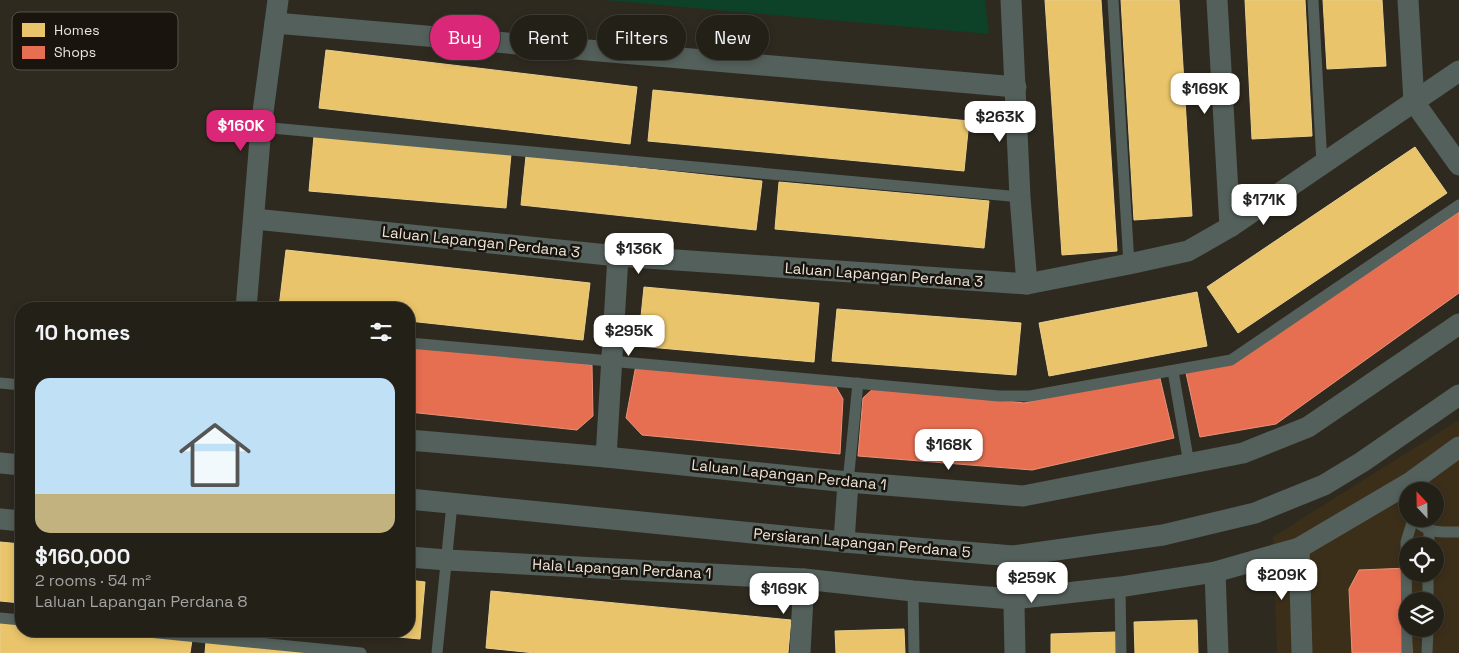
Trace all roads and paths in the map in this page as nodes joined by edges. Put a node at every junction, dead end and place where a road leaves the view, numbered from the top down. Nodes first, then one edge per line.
1 (278, 0) edge
2 (1011, 0) edge
3 (1113, 0) edge
4 (1217, 0) edge
5 (1312, 0) edge
6 (1408, 0) edge
7 (275, 23) junction
8 (1459, 71) edge
9 (1016, 87) junction
10 (1414, 102) junction
11 (261, 127) junction
12 (1322, 164) junction
13 (1459, 165) edge
14 (1020, 197) junction
15 (1459, 205) edge
16 (254, 219) junction
17 (1230, 227) junction
18 (618, 256) junction
19 (1129, 264) junction
20 (1027, 284) junction
21 (247, 302) edge
22 (1459, 324) edge
23 (415, 344) edge
24 (611, 361) junction
25 (1173, 371) junction
26 (0, 383) edge
27 (858, 383) junction
28 (15, 384) edge
29 (1459, 395) edge
30 (415, 441) edge
31 (1459, 447) edge
32 (606, 457) junction
33 (0, 463) edge
34 (15, 464) edge
35 (1189, 464) junction
36 (848, 482) junction
37 (1417, 482) edge
38 (1399, 494) edge
39 (415, 500) edge
40 (452, 504) junction
41 (0, 519) edge
42 (15, 520) edge
43 (1411, 528) edge
44 (1426, 528) edge
45 (1429, 530) junction
46 (1459, 532) edge
47 (1429, 537) edge
48 (844, 542) junction
49 (1299, 548) junction
50 (1013, 556) junction
51 (415, 557) edge
52 (447, 560) junction
53 (1216, 572) junction
54 (804, 579) junction
55 (1120, 588) junction
56 (913, 592) junction
57 (1013, 599) junction
58 (0, 618) edge
59 (15, 619) edge
60 (199, 637) edge
61 (1428, 637) edge
62 (361, 653) edge
63 (437, 653) edge
64 (800, 653) edge
65 (914, 653) edge
66 (1014, 653) edge
67 (1121, 653) edge
68 (1218, 653) edge
69 (1302, 653) edge
70 (1407, 653) edge
71 (1427, 653) edge

1 - 7 street
2 - 9 street
3 - 19 lane
4 - 17 street
5 - 12 lane
6 - 10 street
7 - 9 street
7 - 11 street
8 - 10 street, Laluan Lapangan Perdana 3
9 - 14 street
10 - 12 street, Laluan Lapangan Perdana 3
10 - 13 street
11 - 14 lane
11 - 16 street
12 - 17 street, Laluan Lapangan Perdana 3
14 - 20 street
15 - 25 lane
16 - 18 street, Laluan Lapangan Perdana 3
16 - 21 street
17 - 19 street, Laluan Lapangan Perdana 3
18 - 20 street, Laluan Lapangan Perdana 3
18 - 24 street
19 - 20 street, Laluan Lapangan Perdana 3
22 - 35 street, Laluan Lapangan Perdana 1
23 - 24 lane
24 - 27 lane
24 - 32 street
25 - 27 lane
25 - 35 lane
26 - 28 lane
27 - 36 lane
29 - 50 street, Persiaran Lapangan Perdana 5
30 - 32 street, Laluan Lapangan Perdana 1
31 - 37 street, Hala Lapangan Perdana 1
32 - 36 street, Laluan Lapangan Perdana 1
33 - 34 street
35 - 36 street, Laluan Lapangan Perdana 1
36 - 48 street
38 - 49 street, Hala Lapangan Perdana 1
39 - 40 street, Persiaran Lapangan Perdana 5
40 - 48 street, Persiaran Lapangan Perdana 5
40 - 52 lane
41 - 42 street
43 - 70 lane
44 - 45 lane
45 - 46 lane
45 - 47 lane
48 - 50 street, Persiaran Lapangan Perdana 5
49 - 53 street, Hala Lapangan Perdana 1
49 - 69 street
50 - 57 street
51 - 52 street, Hala Lapangan Perdana 1
52 - 54 street, Hala Lapangan Perdana 1
52 - 63 lane
53 - 55 street, Hala Lapangan Perdana 1
53 - 68 street
54 - 56 street, Hala Lapangan Perdana 1
54 - 64 street
55 - 57 street, Hala Lapangan Perdana 1
55 - 67 lane
56 - 57 street, Hala Lapangan Perdana 1
56 - 65 lane
57 - 66 street
58 - 59 lane
60 - 62 lane
61 - 71 lane

